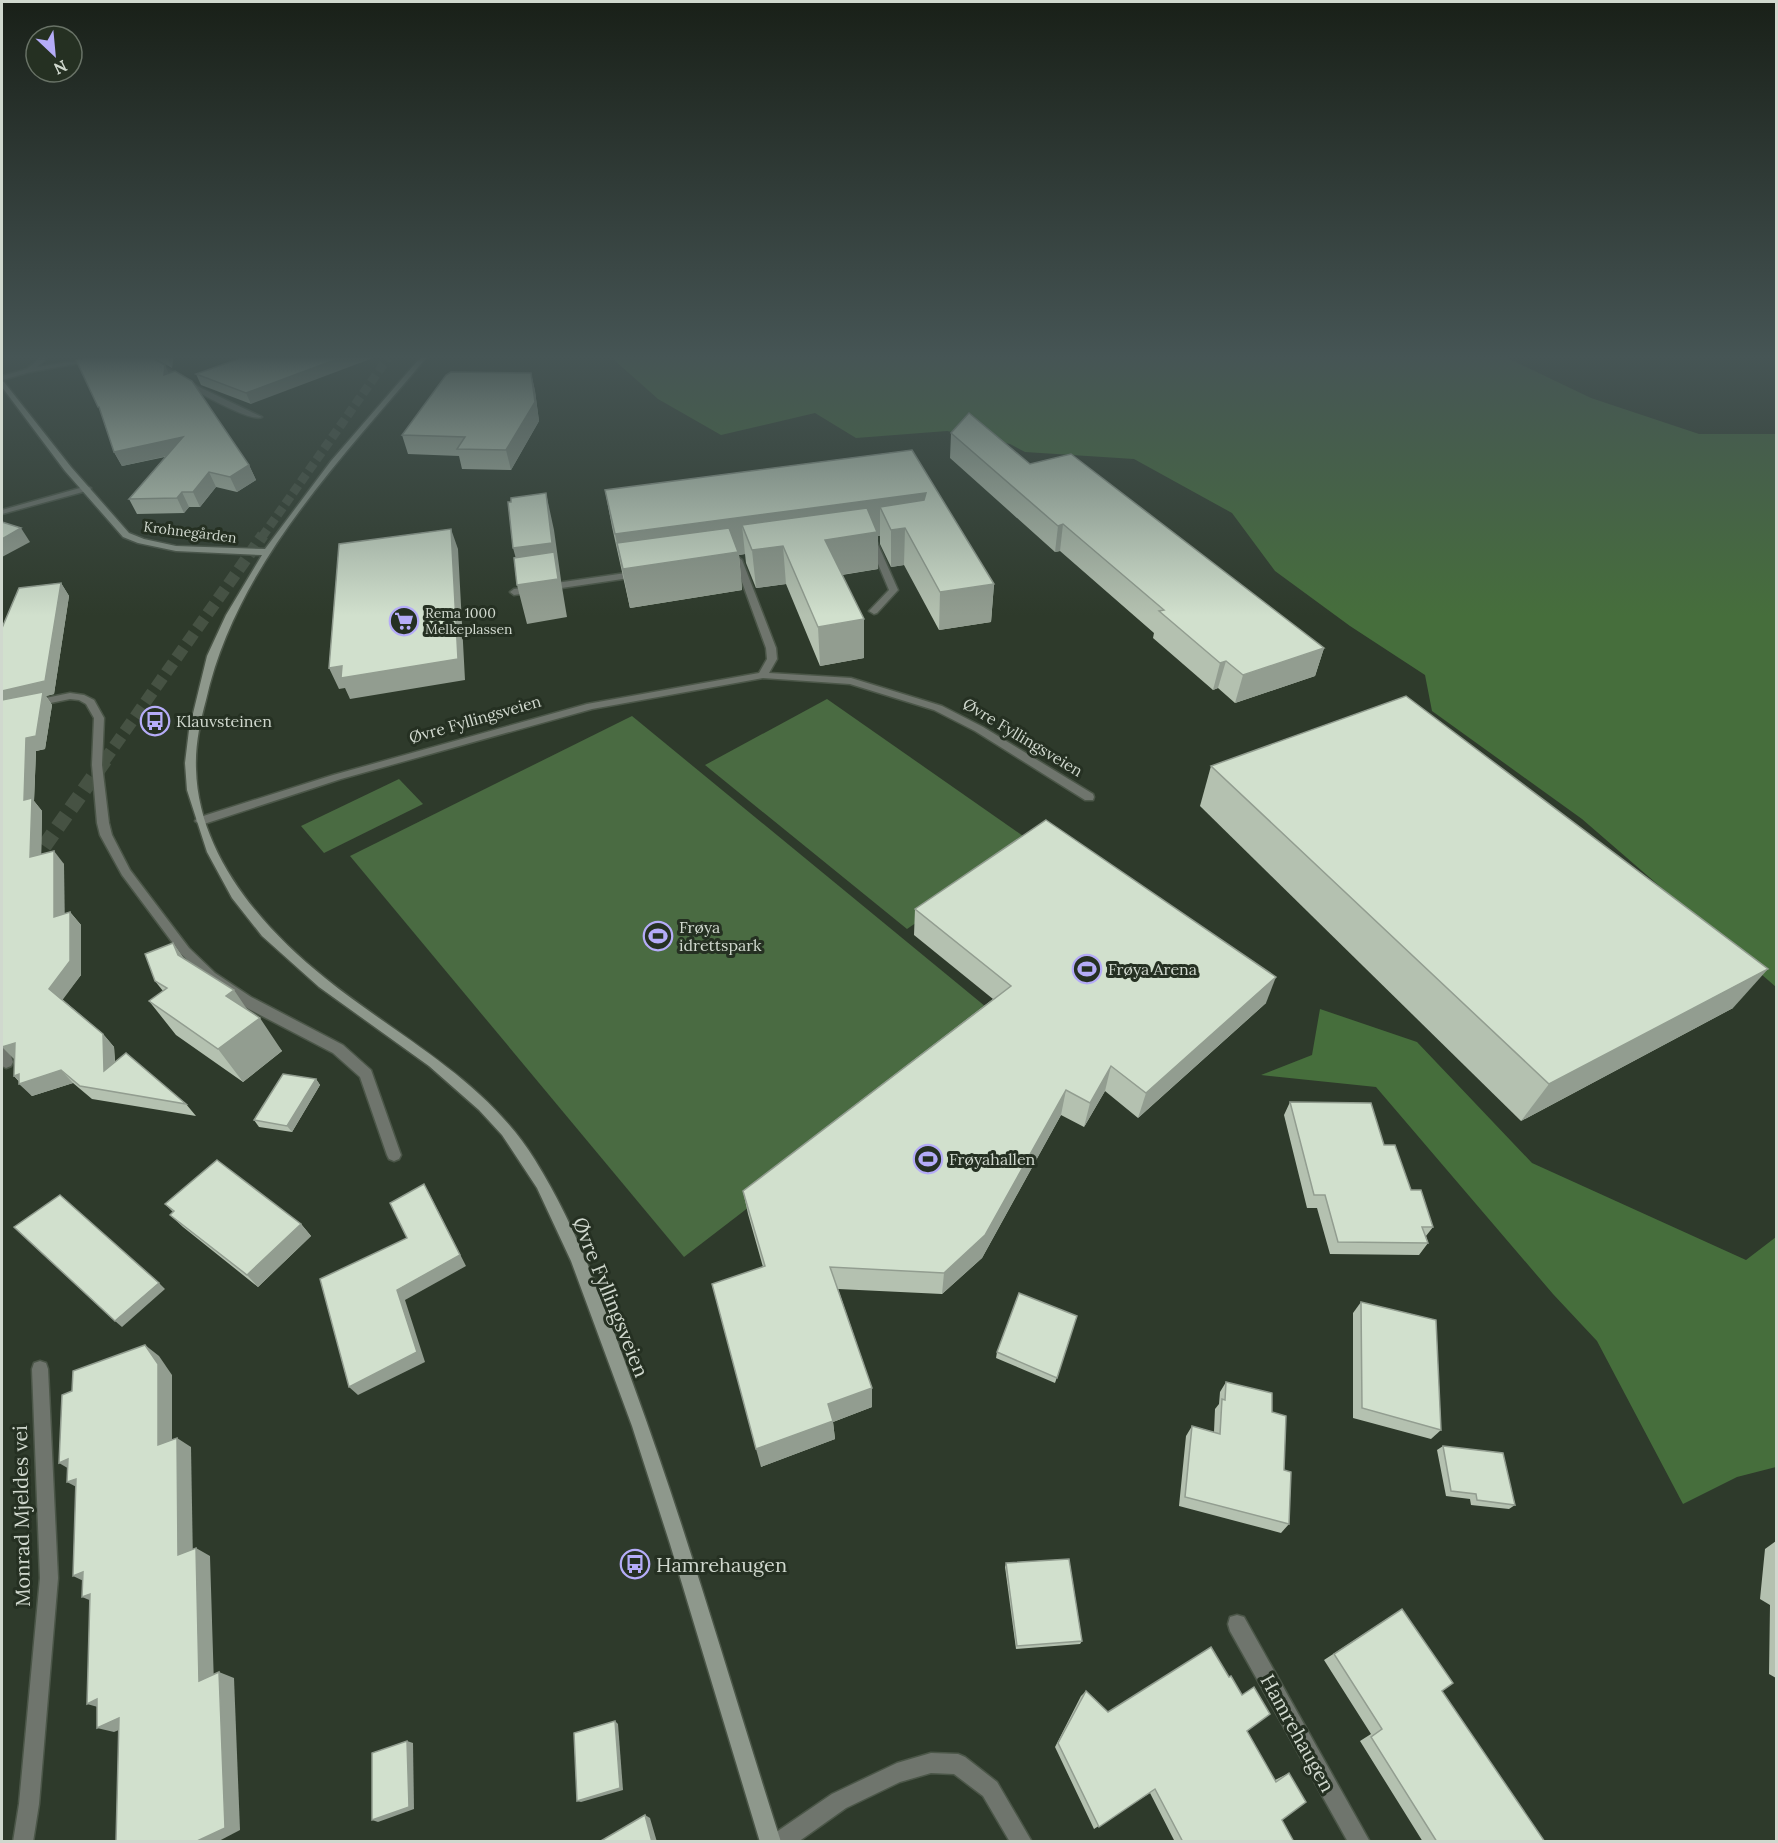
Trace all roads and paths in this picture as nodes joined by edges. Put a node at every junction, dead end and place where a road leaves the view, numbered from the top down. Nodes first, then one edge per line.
1 (49, 444) edge
2 (351, 444) edge
3 (87, 488) junction
4 (2, 512) edge
5 (861, 542) edge
6 (268, 552) junction
7 (749, 558) edge
8 (738, 560) junction
9 (726, 561) edge
10 (648, 573) edge
11 (514, 592) edge
12 (874, 611) dead end
13 (763, 675) junction
14 (2, 710) edge
15 (1089, 797) dead end
16 (201, 821) junction
17 (2, 1048) edge
18 (6, 1062) edge
19 (394, 1155) dead end
20 (40, 1369) dead end
21 (1237, 1624) dead end
22 (23, 1842) edge
23 (771, 1842) edge
24 (779, 1842) edge
25 (1022, 1842) edge
26 (1360, 1842) edge

1 - 3 main road, Krohnegården
2 - 6 main road, Øvre Fyllingsveien
3 - 4 street
3 - 6 main road, Krohnegården
5 - 12 street
6 - 16 main road, Øvre Fyllingsveien
7 - 8 street
8 - 9 street
8 - 13 street
10 - 11 street
13 - 15 street, Øvre Fyllingsveien
13 - 16 street, Øvre Fyllingsveien
14 - 19 street
16 - 23 main road, Øvre Fyllingsveien
17 - 18 street
20 - 22 street, Monrad Mjeldes vei
21 - 26 street, Hamrehaugen
24 - 25 street

